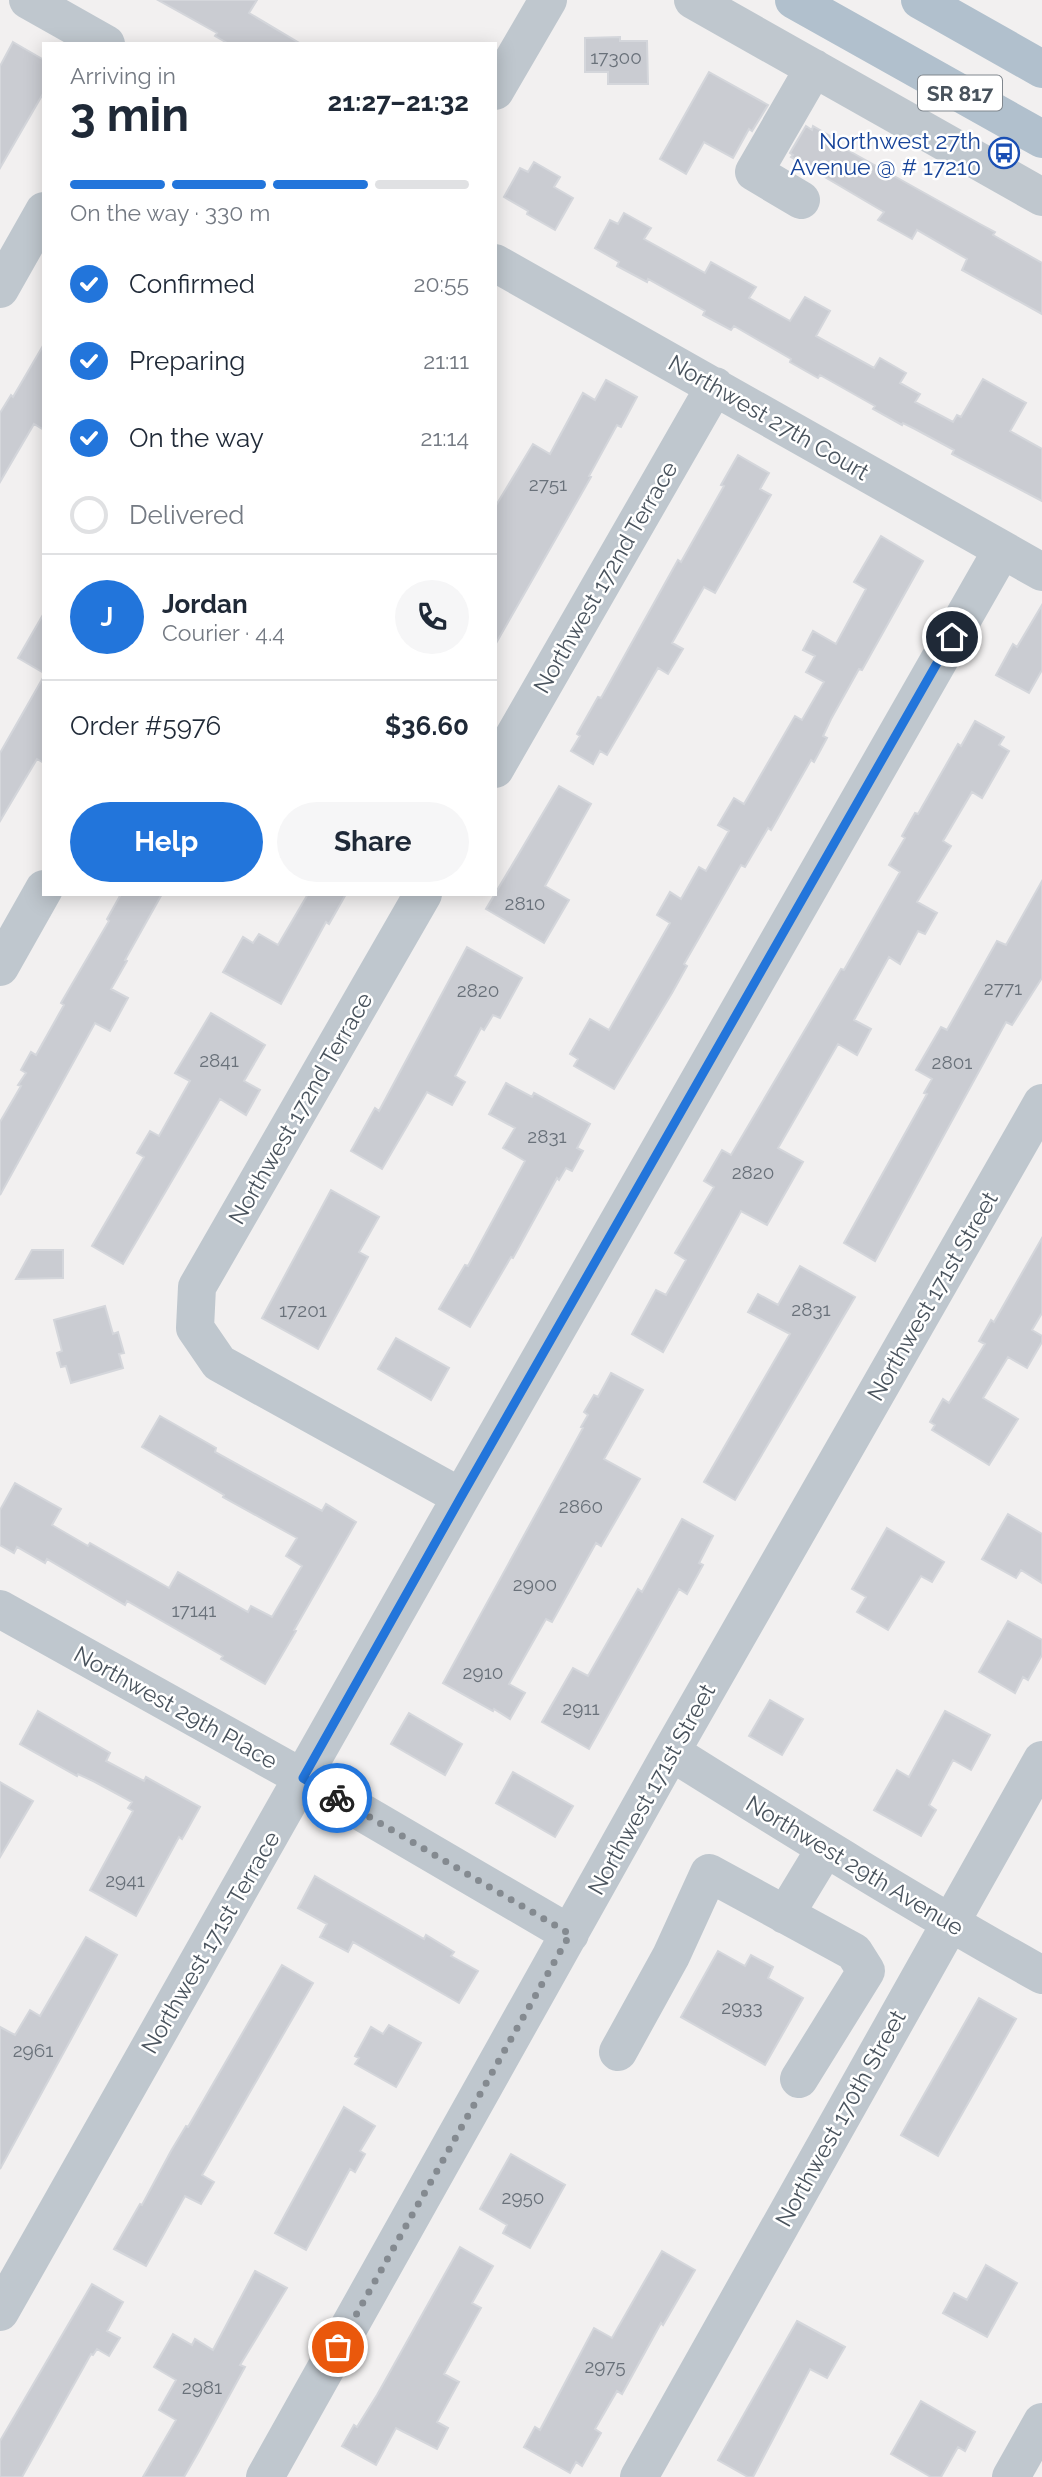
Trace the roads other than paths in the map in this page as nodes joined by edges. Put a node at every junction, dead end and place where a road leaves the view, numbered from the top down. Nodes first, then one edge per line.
1 (28, 0) edge
2 (548, 0) edge
3 (693, 0) edge
4 (794, 0) edge
5 (920, 0) edge
6 (102, 42) edge
7 (814, 68) junction
8 (1042, 69) edge
9 (497, 88) edge
10 (1042, 139) edge
11 (1042, 197) edge
12 (800, 200) dead end
13 (42, 215) edge
14 (497, 264) edge
15 (0, 289) edge
16 (715, 386) junction
17 (1002, 550) junction
18 (1042, 572) edge
19 (497, 766) edge
20 (42, 894) edge
21 (422, 896) edge
22 (0, 967) edge
23 (1042, 1104) edge
24 (461, 1497) junction
25 (3, 1619) edge
26 (671, 1752) junction
27 (1042, 1760) edge
28 (303, 1778) junction
29 (825, 1849) junction
30 (785, 1915) junction
31 (948, 1923) junction
32 (570, 1934) junction
33 (1042, 1975) edge
34 (618, 2052) dead end
35 (799, 2080) dead end
36 (0, 2312) edge
37 (1042, 2422) edge
38 (272, 2474) edge
39 (639, 2477) edge
40 (1011, 2477) edge

1 - 6 street
2 - 9 street
3 - 7 street
4 - 10 main road, SR 817
5 - 8 main road, SR 817
7 - 11 street
7 - 12 street
13 - 15 street
14 - 16 street, Northwest 27th Court
16 - 17 street, Northwest 27th Court
16 - 19 street, Northwest 172nd Terrace
17 - 18 street, Northwest 27th Court
17 - 24 street, Northwest 171st Terrace
20 - 22 street
21 - 24 street, Northwest 172nd Terrace
23 - 26 street, Northwest 171st Street
24 - 28 street, Northwest 171st Terrace
25 - 28 street, Northwest 29th Place
26 - 29 street, Northwest 29th Avenue
26 - 32 street, Northwest 171st Street
27 - 31 street, Northwest 170th Street
28 - 32 street, Northwest 29th Place
28 - 36 street, Northwest 171st Terrace
29 - 30 street
29 - 31 street, Northwest 29th Avenue
30 - 34 street
30 - 35 street
31 - 33 street, Northwest 29th Avenue
31 - 39 street, Northwest 170th Street
32 - 38 street, Northwest 171st Street
37 - 40 street

